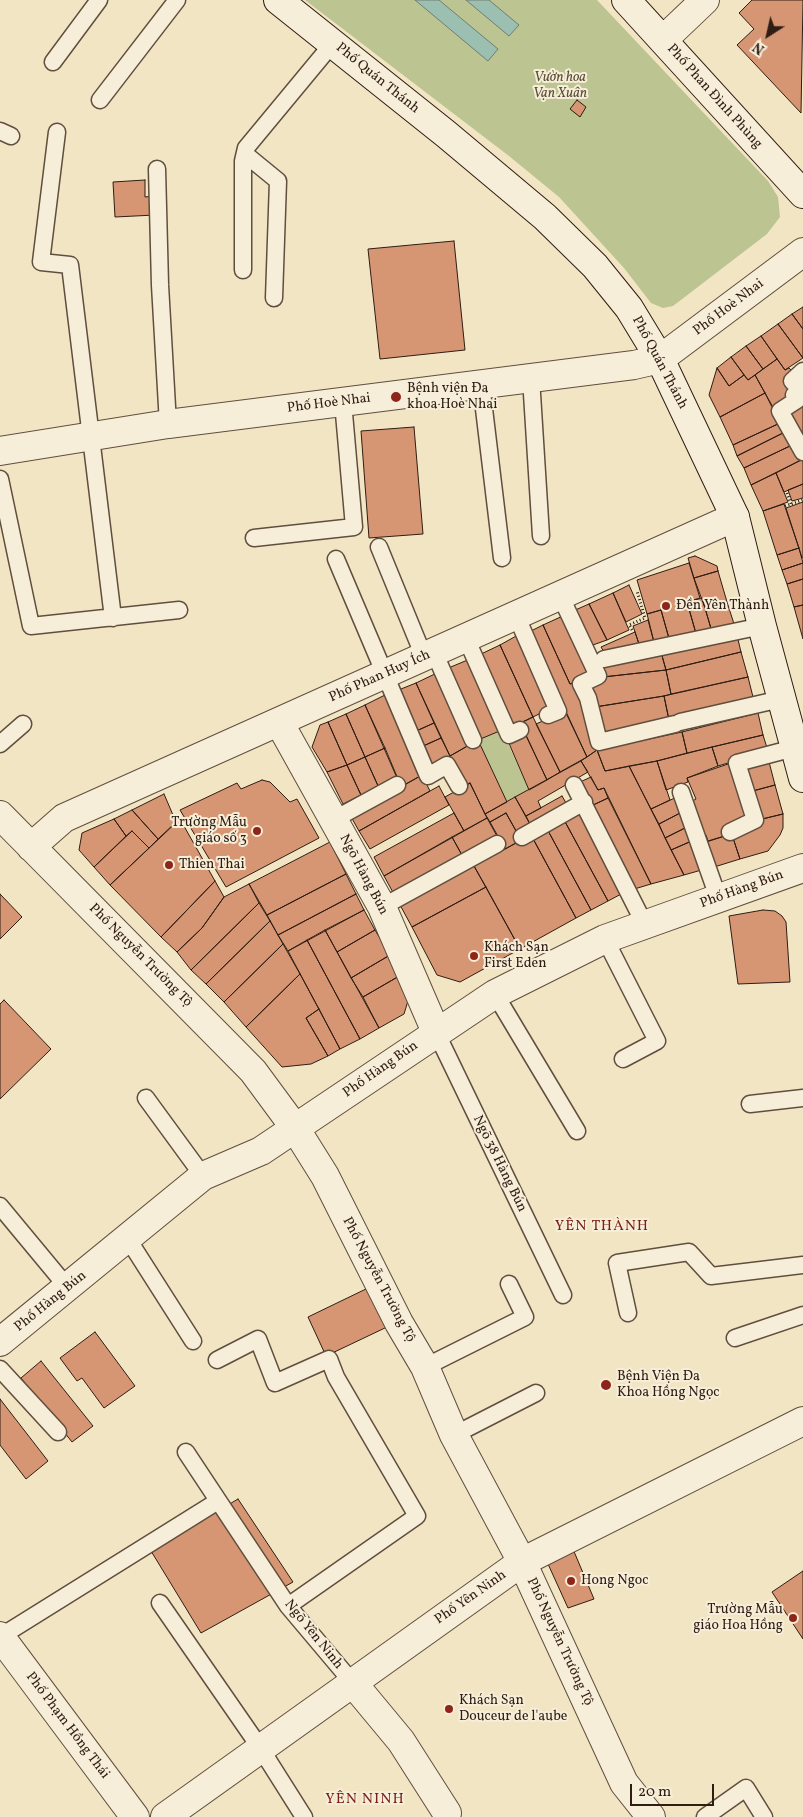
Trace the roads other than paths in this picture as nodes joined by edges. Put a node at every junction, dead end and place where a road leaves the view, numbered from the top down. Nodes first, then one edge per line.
1 (99, 0) edge
2 (177, 0) edge
3 (278, 0) edge
4 (626, 0) edge
5 (705, 0) edge
6 (662, 40) junction
7 (333, 44) junction
8 (53, 62) dead end
9 (100, 100) dead end
10 (57, 132) dead end
11 (245, 154) junction
12 (157, 169) dead end
13 (803, 194) edge
14 (803, 252) edge
15 (243, 270) dead end
16 (274, 298) dead end
17 (660, 359) junction
18 (803, 371) edge
19 (531, 378) junction
20 (481, 384) junction
21 (343, 402) junction
22 (168, 424) junction
23 (91, 436) junction
24 (0, 451) edge
25 (803, 452) edge
26 (0, 479) edge
27 (735, 517) junction
28 (541, 536) dead end
29 (254, 538) dead end
30 (379, 547) dead end
31 (502, 558) dead end
32 (336, 559) dead end
33 (560, 595) junction
34 (179, 610) dead end
35 (516, 616) junction
36 (113, 618) junction
37 (762, 626) junction
38 (466, 638) junction
39 (429, 654) junction
40 (604, 659) dead end
41 (384, 675) junction
42 (781, 700) junction
43 (548, 715) dead end
44 (279, 722) junction
45 (23, 724) dead end
46 (520, 730) dead end
47 (473, 740) dead end
48 (797, 740) edge
49 (0, 744) edge
50 (803, 778) edge
51 (397, 785) dead end
52 (574, 785) dead end
53 (459, 786) dead end
54 (681, 792) dead end
55 (584, 802) junction
56 (0, 815) edge
57 (333, 820) junction
58 (730, 832) dead end
59 (522, 837) dead end
60 (497, 844) dead end
61 (31, 847) junction
62 (803, 868) edge
63 (719, 900) junction
64 (382, 907) junction
65 (644, 923) junction
66 (605, 939) junction
67 (495, 994) junction
68 (436, 1032) junction
69 (623, 1059) dead end
70 (146, 1098) dead end
71 (803, 1098) edge
72 (750, 1104) dead end
73 (295, 1128) junction
74 (577, 1131) dead end
75 (203, 1176) junction
76 (0, 1206) edge
77 (128, 1239) junction
78 (803, 1265) edge
79 (508, 1284) dead end
80 (68, 1288) junction
81 (563, 1295) dead end
82 (628, 1313) dead end
83 (803, 1315) edge
84 (735, 1338) dead end
85 (193, 1341) dead end
86 (0, 1342) edge
87 (216, 1360) dead end
88 (425, 1367) junction
89 (0, 1369) edge
90 (536, 1393) dead end
91 (803, 1421) edge
92 (58, 1432) dead end
93 (454, 1434) junction
94 (186, 1452) dead end
95 (218, 1501) junction
96 (522, 1562) junction
97 (160, 1603) dead end
98 (288, 1606) junction
99 (0, 1636) edge
100 (352, 1682) junction
101 (261, 1749) junction
102 (447, 1813) dead end
103 (134, 1817) edge
104 (165, 1817) edge
105 (304, 1817) edge
106 (651, 1817) edge
107 (704, 1817) edge
108 (764, 1817) edge

1 - 8 lane
2 - 9 lane
3 - 7 street, Phố Quán Thánh
4 - 6 street, Phố Phan Đình Phùng
5 - 6 street
6 - 13 street, Phố Phan Đình Phùng
7 - 11 lane
7 - 17 street, Phố Quán Thánh
10 - 23 lane
11 - 15 lane
11 - 16 lane
12 - 22 lane
14 - 17 street, Phố Hoè Nhai
17 - 19 street, Phố Hoè Nhai
17 - 27 street, Phố Quán Thánh
18 - 25 lane
19 - 20 street, Phố Hoè Nhai
19 - 28 lane
20 - 21 street, Phố Hoè Nhai
20 - 31 lane
21 - 22 street, Phố Hoè Nhai
21 - 29 lane
22 - 23 street, Phố Hoè Nhai
23 - 24 street, Phố Hoè Nhai
23 - 36 lane
26 - 36 lane
27 - 33 street, Phố Phan Huy Ích
27 - 37 street, Phố Quán Thánh
30 - 39 lane
32 - 41 lane
33 - 35 street, Phố Phan Huy Ích
33 - 42 lane
34 - 36 lane
35 - 38 street, Phố Phan Huy Ích
35 - 43 lane
37 - 40 lane
37 - 42 street, Phố Quán Thánh
38 - 39 street, Phố Phan Huy Ích
38 - 46 lane
39 - 41 street, Phố Phan Huy Ích
39 - 47 lane
41 - 44 street, Phố Phan Huy Ích
41 - 53 lane
42 - 48 street, Phố Quán Thánh
44 - 57 street, Ngõ Hàng Bún
44 - 61 street, Phố Phan Huy Ích
45 - 49 lane
48 - 50 street, Phố Quán Thánh
48 - 58 lane
51 - 57 lane
52 - 55 lane
54 - 63 lane
55 - 59 lane
55 - 65 lane
56 - 61 street, Phố Nguyễn Trường Tộ
57 - 64 street, Ngõ Hàng Bún
60 - 64 lane
61 - 73 street, Phố Nguyễn Trường Tộ
62 - 63 street, Phố Hàng Bún
63 - 65 street, Phố Hàng Bún
64 - 68 street, Ngõ Hàng Bún
65 - 66 street, Phố Hàng Bún
66 - 67 street, Phố Hàng Bún
66 - 69 lane
67 - 68 street, Phố Hàng Bún
67 - 74 lane
68 - 73 street, Phố Hàng Bún
68 - 81 lane, Ngõ 38 Hàng Bún
70 - 75 lane
71 - 72 lane
73 - 75 street, Phố Hàng Bún
73 - 88 street, Phố Nguyễn Trường Tộ
75 - 77 street, Phố Hàng Bún
76 - 80 lane
77 - 80 street, Phố Hàng Bún
77 - 85 lane
78 - 82 lane
79 - 88 lane
80 - 86 street, Phố Hàng Bún
83 - 84 lane
87 - 98 lane
88 - 93 street, Phố Nguyễn Trường Tộ
89 - 92 lane
90 - 93 lane
91 - 96 street, Phố Yên Ninh
93 - 96 street, Phố Nguyễn Trường Tộ
94 - 95 lane, Ngõ Yên Ninh
95 - 98 lane, Ngõ Yên Ninh
95 - 99 lane
96 - 100 street, Phố Yên Ninh
96 - 106 street, Phố Nguyễn Trường Tộ
97 - 101 lane
98 - 100 lane, Ngõ Yên Ninh
99 - 103 street, Phố Phạm Hồng Thái
100 - 101 street, Phố Yên Ninh
100 - 102 street, Ngõ Yên Ninh
101 - 104 street, Phố Yên Ninh
101 - 105 lane
107 - 108 lane

